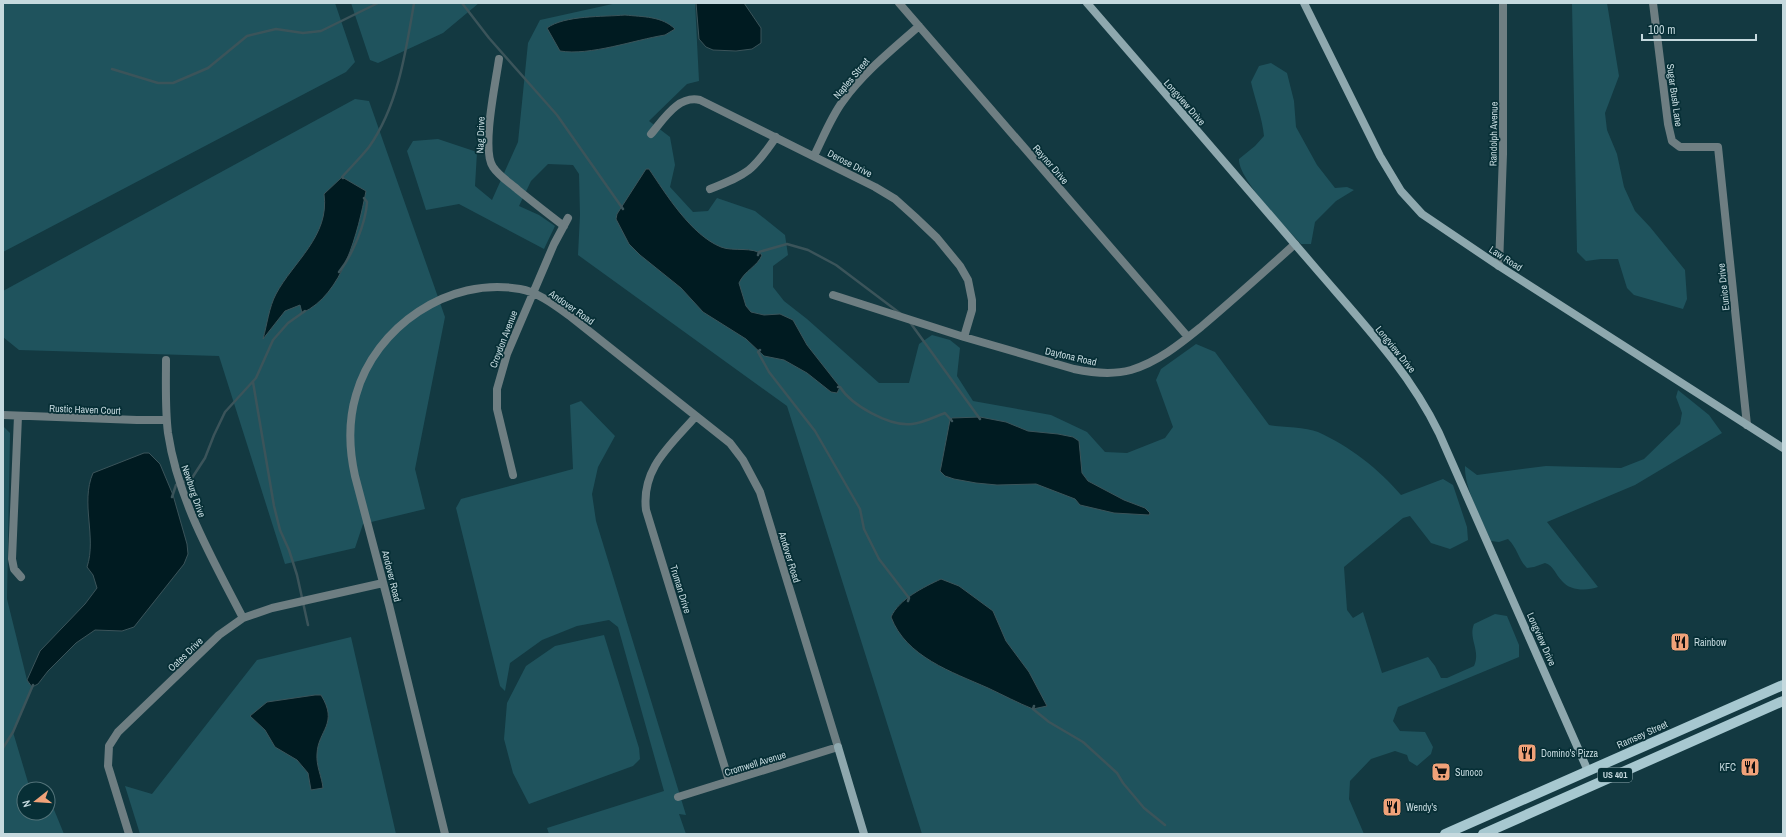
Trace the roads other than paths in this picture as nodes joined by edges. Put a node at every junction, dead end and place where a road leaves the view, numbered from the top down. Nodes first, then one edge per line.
1 (899, 3) edge
2 (1087, 3) edge
3 (1304, 3) edge
4 (1503, 3) edge
5 (1653, 3) edge
6 (919, 26) junction
7 (499, 59) dead end
8 (651, 134) dead end
9 (776, 137) junction
10 (1718, 147) joint
11 (814, 156) junction
12 (710, 189) dead end
13 (568, 218) dead end
14 (564, 226) junction
15 (1295, 244) junction
16 (1499, 266) junction
17 (532, 294) junction
18 (833, 295) dead end
19 (964, 337) junction
20 (1188, 337) junction
21 (166, 360) dead end
22 (3, 415) edge
23 (18, 416) junction
24 (696, 416) junction
25 (166, 420) junction
26 (1747, 425) junction
27 (1783, 448) edge
28 (513, 476) dead end
29 (21, 577) dead end
30 (383, 584) junction
31 (243, 618) junction
32 (1783, 685) edge
33 (1783, 701) edge
34 (838, 747) junction
35 (1588, 771) junction
36 (729, 781) junction
37 (678, 797) dead end
38 (129, 834) edge
39 (445, 834) edge
40 (864, 834) edge
41 (1445, 834) edge
42 (1483, 834) edge

1 - 6 street, Raynor Drive
2 - 15 street, Longview Drive
3 - 16 street, Law Road
4 - 16 street, Randolph Avenue
5 - 10 street, Sugar Bush Lane
6 - 11 street, Naples Street
6 - 20 street, Raynor Drive
7 - 14 street, Nag Drive
8 - 9 street, Derose Drive
9 - 11 street, Derose Drive
9 - 12 street
10 - 26 street, Eunice Drive
11 - 19 street, Derose Drive
13 - 14 street, Croydon Avenue
14 - 17 street, Croydon Avenue
15 - 20 street, Daytona Road
15 - 35 street, Longview Drive
16 - 26 street, Law Road
17 - 24 street, Andover Road
17 - 28 street, Croydon Avenue
17 - 30 street, Andover Road
18 - 19 street, Daytona Road
19 - 20 street, Daytona Road
21 - 25 street, Newburg Drive
22 - 23 street, Rustic Haven Court
23 - 25 street, Rustic Haven Court
23 - 29 street
24 - 34 street, Andover Road
24 - 36 street, Truman Drive
25 - 31 street, Newburg Drive
26 - 27 street, Law Road
30 - 31 street, Oates Drive
30 - 39 street, Andover Road
31 - 38 street, Oates Drive
32 - 35 main road, Ramsey Street / US 401
33 - 42 main road, US 401
34 - 36 street, Cromwell Avenue
34 - 40 street, Andover Road
35 - 41 main road, Ramsey Street / US 401
36 - 37 street, Cromwell Avenue

